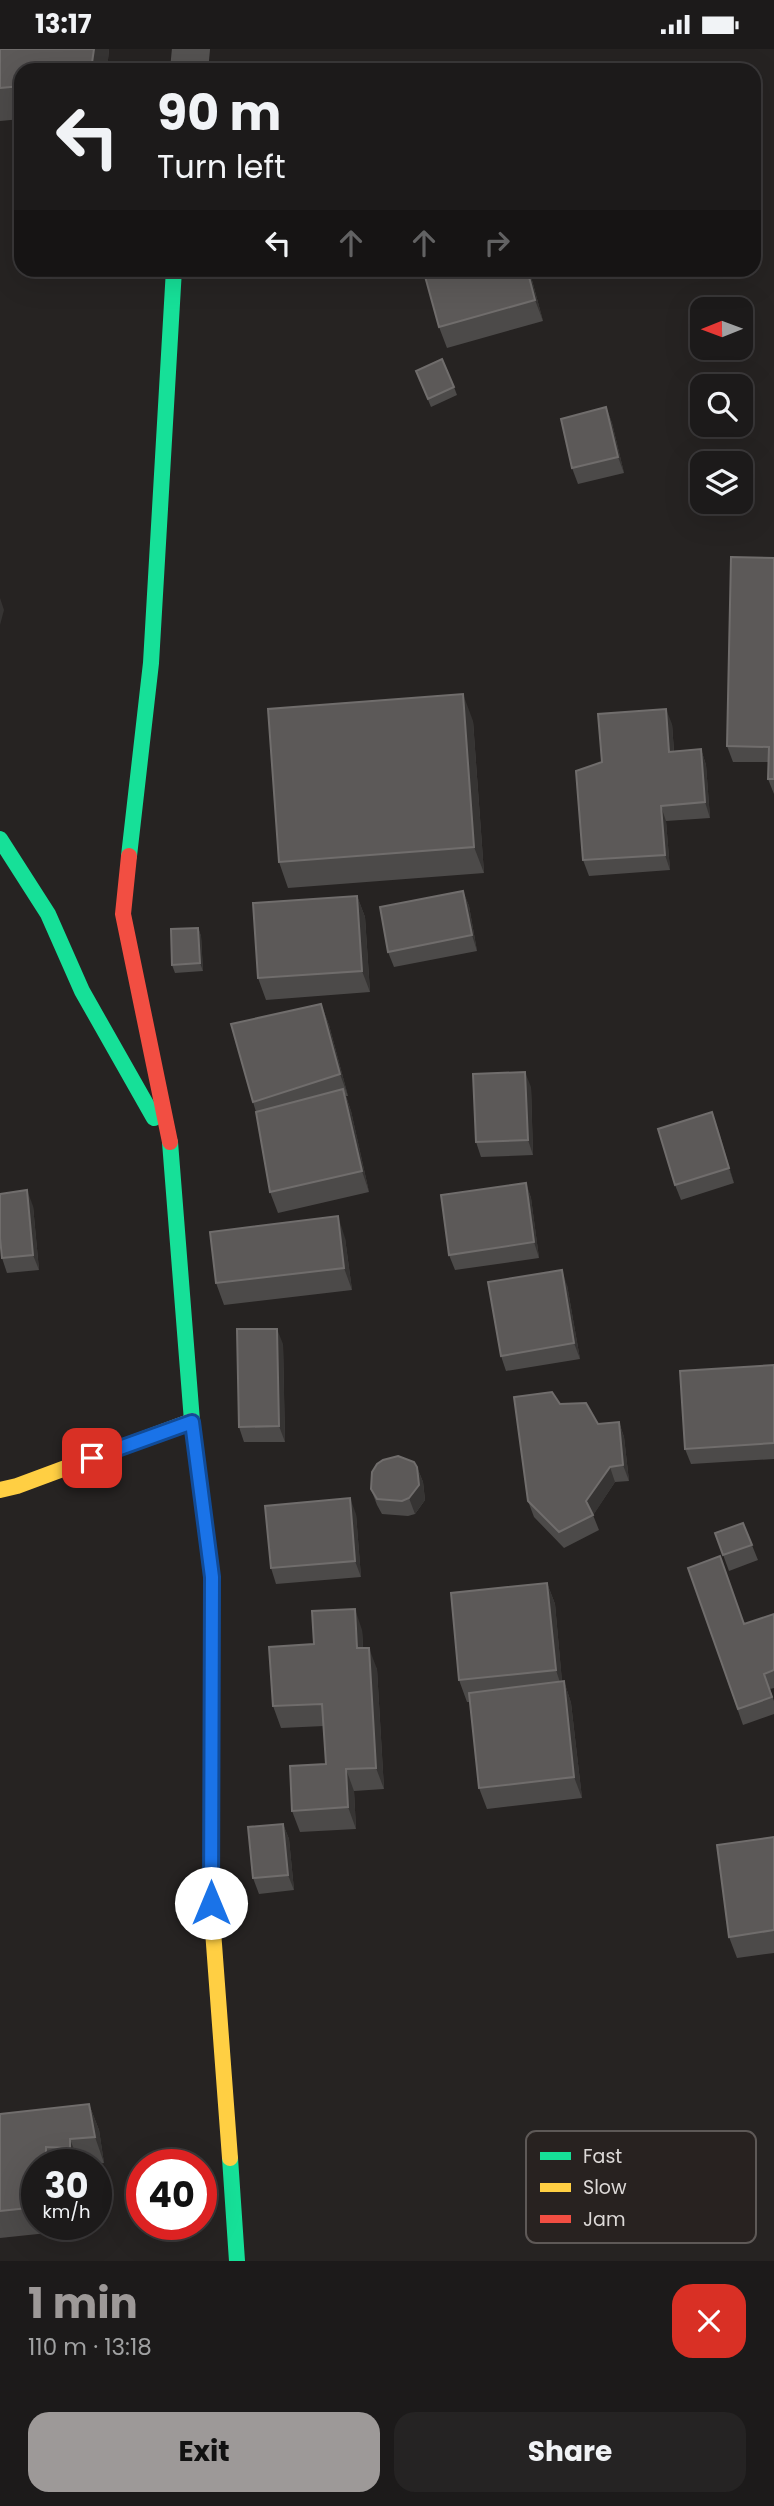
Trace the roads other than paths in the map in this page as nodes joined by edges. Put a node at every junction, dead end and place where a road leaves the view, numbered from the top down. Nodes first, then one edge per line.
1 (174, 277) edge
2 (0, 839) edge
3 (173, 1150) junction
4 (192, 1422) junction
5 (0, 1490) edge
6 (237, 2261) edge

1 - 3 street
2 - 3 street
3 - 4 street
4 - 5 street
4 - 6 street

